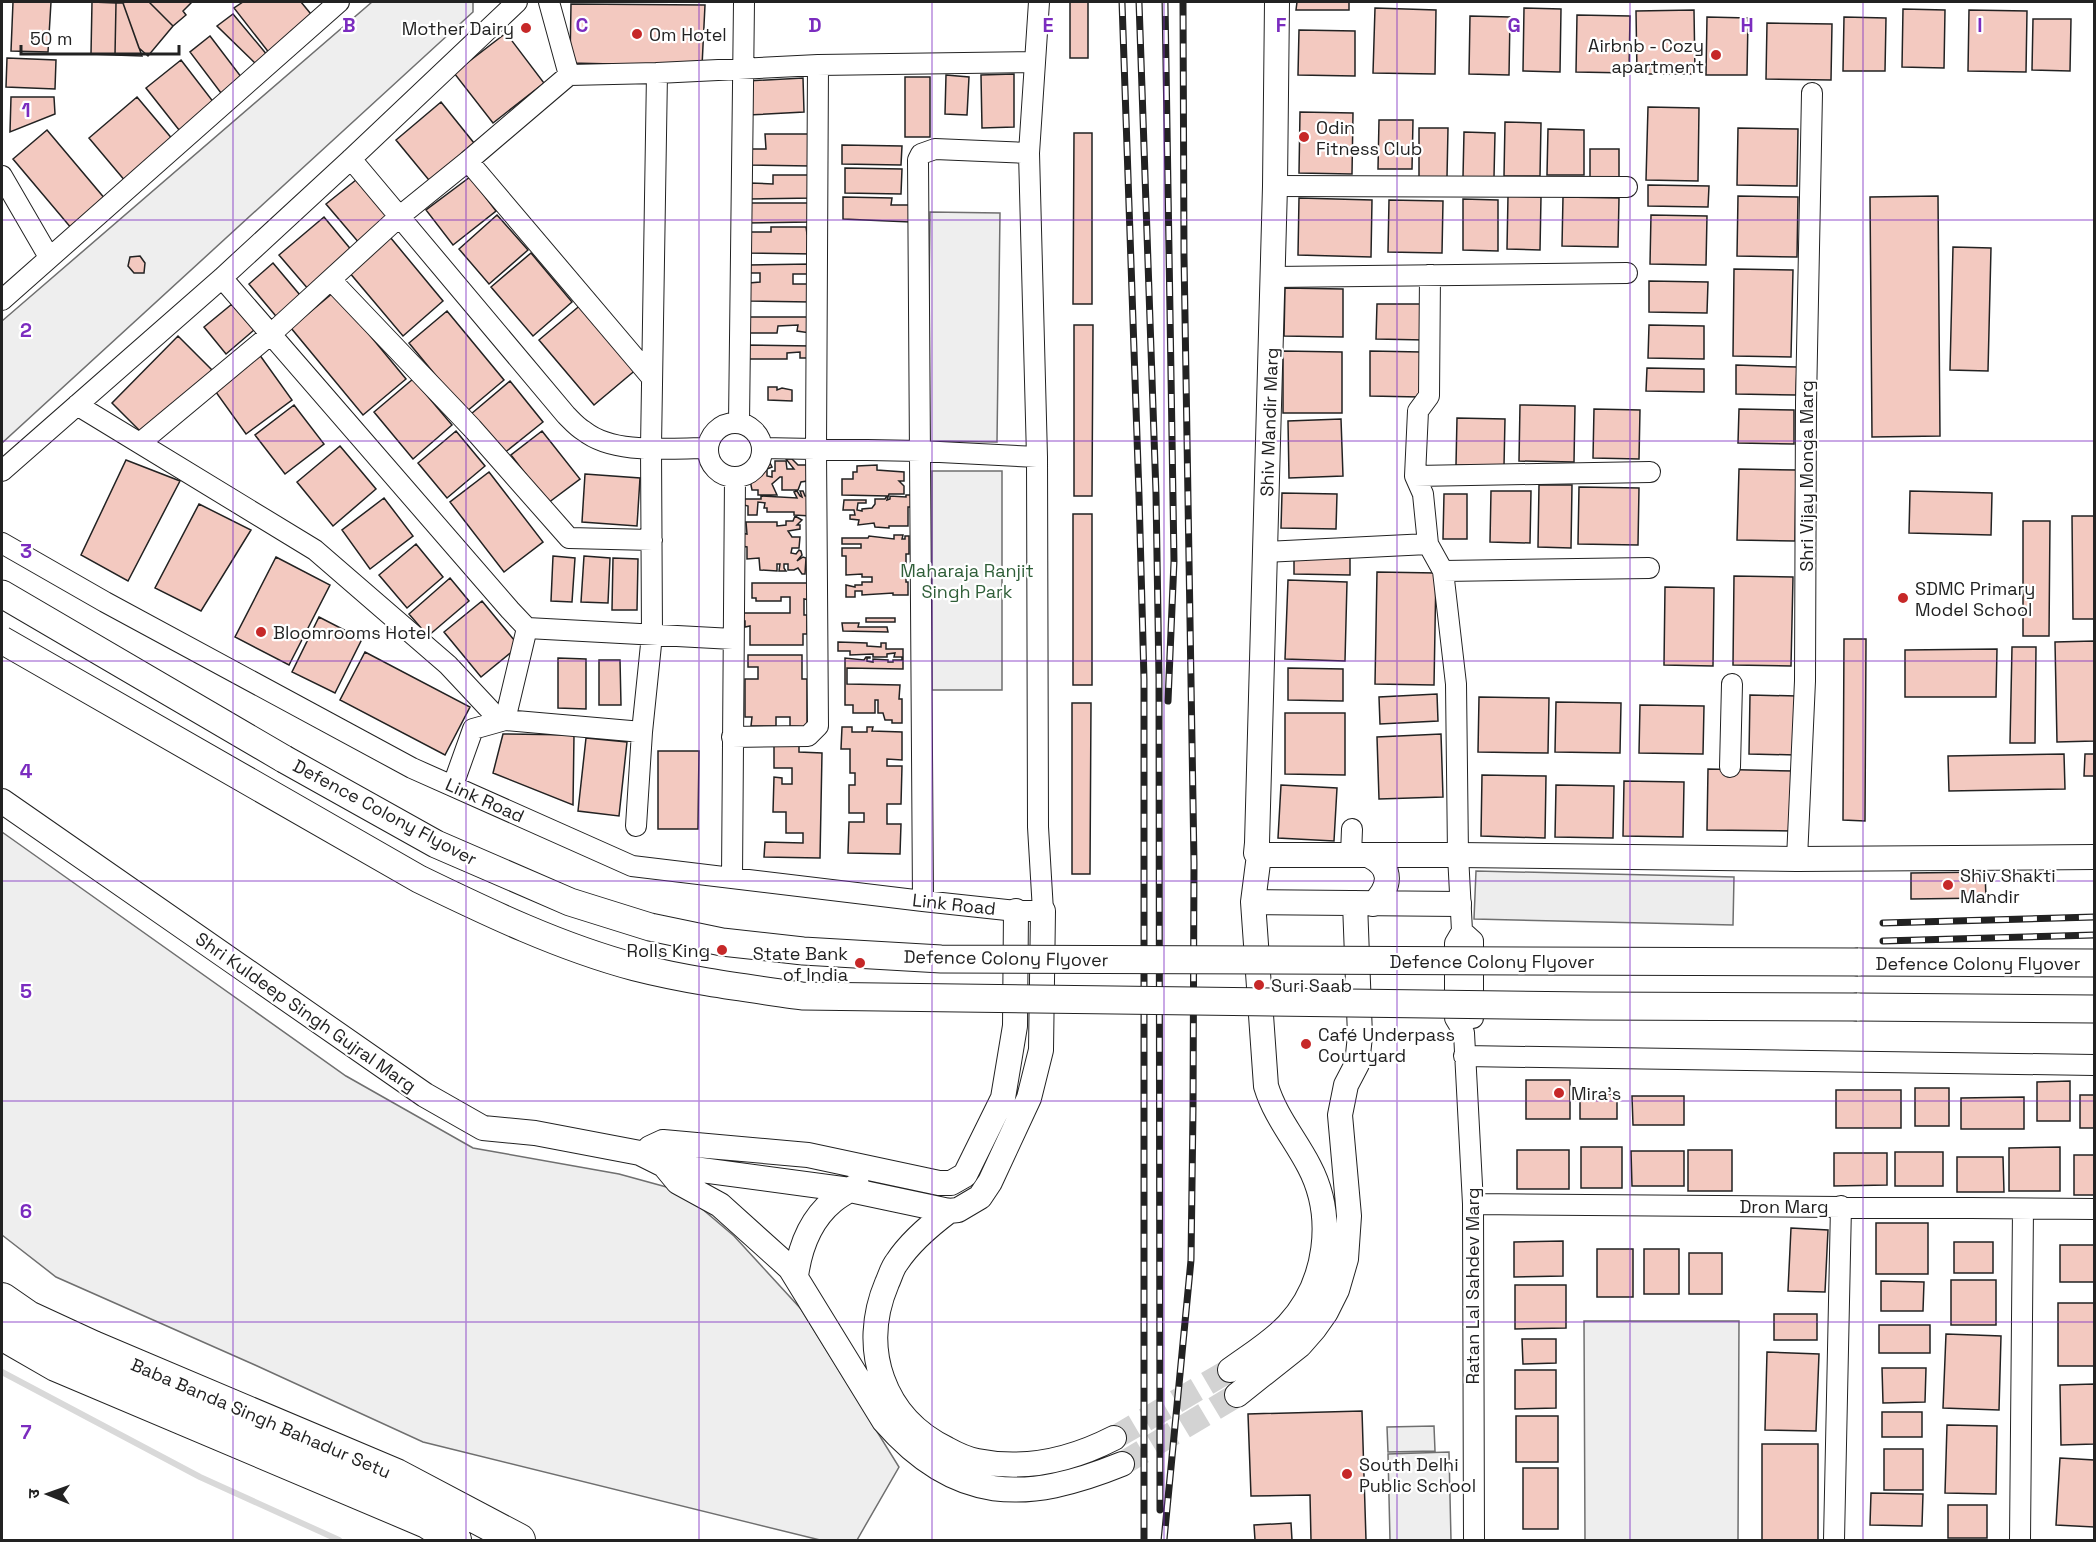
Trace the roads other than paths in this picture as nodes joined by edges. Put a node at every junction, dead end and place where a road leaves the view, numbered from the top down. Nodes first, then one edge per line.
1 (339, 2) edge
2 (517, 2) edge
3 (549, 2) edge
4 (744, 2) edge
5 (1039, 2) edge
6 (1277, 2) edge
7 (1035, 62) junction
8 (818, 65) junction
9 (742, 69) junction
10 (657, 73) junction
11 (569, 75) junction
12 (1812, 93) dead end
13 (1029, 153) junction
14 (351, 159) junction
15 (468, 162) junction
16 (2, 176) edge
17 (1275, 186) junction
18 (1627, 187) dead end
19 (400, 216) junction
20 (49, 256) junction
21 (1627, 273) dead end
22 (1430, 275) junction
23 (1273, 277) junction
24 (222, 278) junction
25 (331, 280) junction
26 (2, 300) edge
27 (271, 334) junction
28 (652, 378) junction
29 (77, 405) junction
30 (739, 423) junction
31 (140, 443) junction
32 (651, 447) junction
33 (708, 448) junction
34 (762, 448) junction
35 (816, 449) junction
36 (921, 451) junction
37 (1037, 457) junction
38 (2, 471) edge
39 (1650, 472) dead end
40 (1415, 476) junction
41 (735, 477) junction
42 (652, 540) junction
43 (2, 543) edge
44 (1428, 544) junction
45 (1265, 552) junction
46 (1649, 568) dead end
47 (1443, 571) junction
48 (2, 594) edge
49 (527, 628) junction
50 (652, 634) junction
51 (733, 639) junction
52 (2, 640) edge
53 (1732, 684) dead end
54 (506, 720) junction
55 (642, 732) junction
56 (732, 737) junction
57 (1730, 767) dead end
58 (453, 785) junction
59 (2, 801) edge
60 (636, 826) dead end
61 (1352, 829) dead end
62 (1258, 849) junction
63 (1360, 855) junction
64 (1458, 855) junction
65 (2094, 857) edge
66 (1797, 859) junction
67 (732, 878) junction
68 (923, 901) junction
69 (1253, 902) junction
70 (1364, 904) junction
71 (1459, 904) junction
72 (1016, 911) junction
73 (1043, 911) junction
74 (2094, 963) edge
75 (2094, 1009) edge
76 (1464, 1056) junction
77 (2094, 1065) edge
78 (664, 1153) junction
79 (878, 1169) junction
80 (850, 1190) junction
81 (1473, 1204) junction
82 (1841, 1206) junction
83 (2023, 1209) junction
84 (2094, 1209) edge
85 (949, 1211) junction
86 (796, 1276) junction
87 (2, 1299) edge
88 (2, 1334) edge
89 (1230, 1370) tunnel mouth
90 (1236, 1395) tunnel mouth
91 (1114, 1438) tunnel mouth
92 (1122, 1464) tunnel mouth
93 (455, 1540) edge
94 (519, 1540) edge
95 (1474, 1540) edge
96 (1834, 1540) edge
97 (2020, 1540) edge

1 - 20 street
2 - 14 street
3 - 11 street
4 - 9 street
5 - 7 street
6 - 17 street, Shiv Mandir Marg
7 - 8 street
7 - 13 street
8 - 9 street
8 - 35 street
9 - 10 street
9 - 30 street
10 - 11 street
10 - 28 street
11 - 15 street
12 - 66 street, Shri Vijay Monga Marg
13 - 36 street
13 - 37 street
14 - 19 street
14 - 24 street
15 - 19 street
15 - 28 street
16 - 20 street
17 - 18 street
17 - 23 street, Shiv Mandir Marg
19 - 25 street
19 - 32 street
20 - 26 street
21 - 22 street
22 - 23 street
22 - 40 street
23 - 45 street, Shiv Mandir Marg
24 - 27 street
24 - 29 street
25 - 27 street
25 - 42 street
27 - 31 street
27 - 49 street
28 - 32 street
29 - 31 street
29 - 38 street
30 - 33 street
30 - 34 street
31 - 54 street
32 - 33 street
32 - 42 street
33 - 41 street
34 - 35 street
34 - 41 street
35 - 36 street
35 - 56 street
36 - 37 street
36 - 68 street
37 - 73 street
39 - 40 street
40 - 44 street
41 - 51 street
42 - 50 street
43 - 58 street, Link Road
44 - 45 street
44 - 47 street
45 - 62 street, Shiv Mandir Marg
46 - 47 street
47 - 64 street, Ratan Lal Sahdev Marg
48 - 74 main road, Defence Colony Flyover, bridge
49 - 50 street
49 - 54 street
50 - 51 street
50 - 55 street
51 - 56 street
52 - 75 main road, bridge
53 - 57 street
54 - 55 street
54 - 58 street
55 - 60 street
56 - 67 street
58 - 67 street, Link Road
59 - 78 street, Shri Kuldeep Singh Gujral Marg
61 - 63 street
62 - 63 street
62 - 69 street, Shiv Mandir Marg
63 - 64 street
63 - 70 street
64 - 66 street
64 - 71 street, Ratan Lal Sahdev Marg
65 - 66 street
67 - 68 street, Link Road
68 - 72 street, Link Road
69 - 70 street
69 - 89 street, Shiv Mandir Marg
70 - 71 street
70 - 90 street
71 - 76 street, Ratan Lal Sahdev Marg
72 - 73 street, Link Road
72 - 79 street
73 - 85 street
76 - 77 street
76 - 81 street, Ratan Lal Sahdev Marg
78 - 79 street
78 - 80 street
78 - 86 street
79 - 80 street
80 - 85 street
80 - 86 street
81 - 82 street, Dron Marg
81 - 95 street, Ratan Lal Sahdev Marg
82 - 83 street, Dron Marg
82 - 96 street
83 - 84 street, Dron Marg
83 - 97 street
85 - 91 street
86 - 92 street
87 - 94 highway, Baba Banda Singh Bahadur Setu
88 - 93 highway, Baba Banda Singh Bahadur Setu

